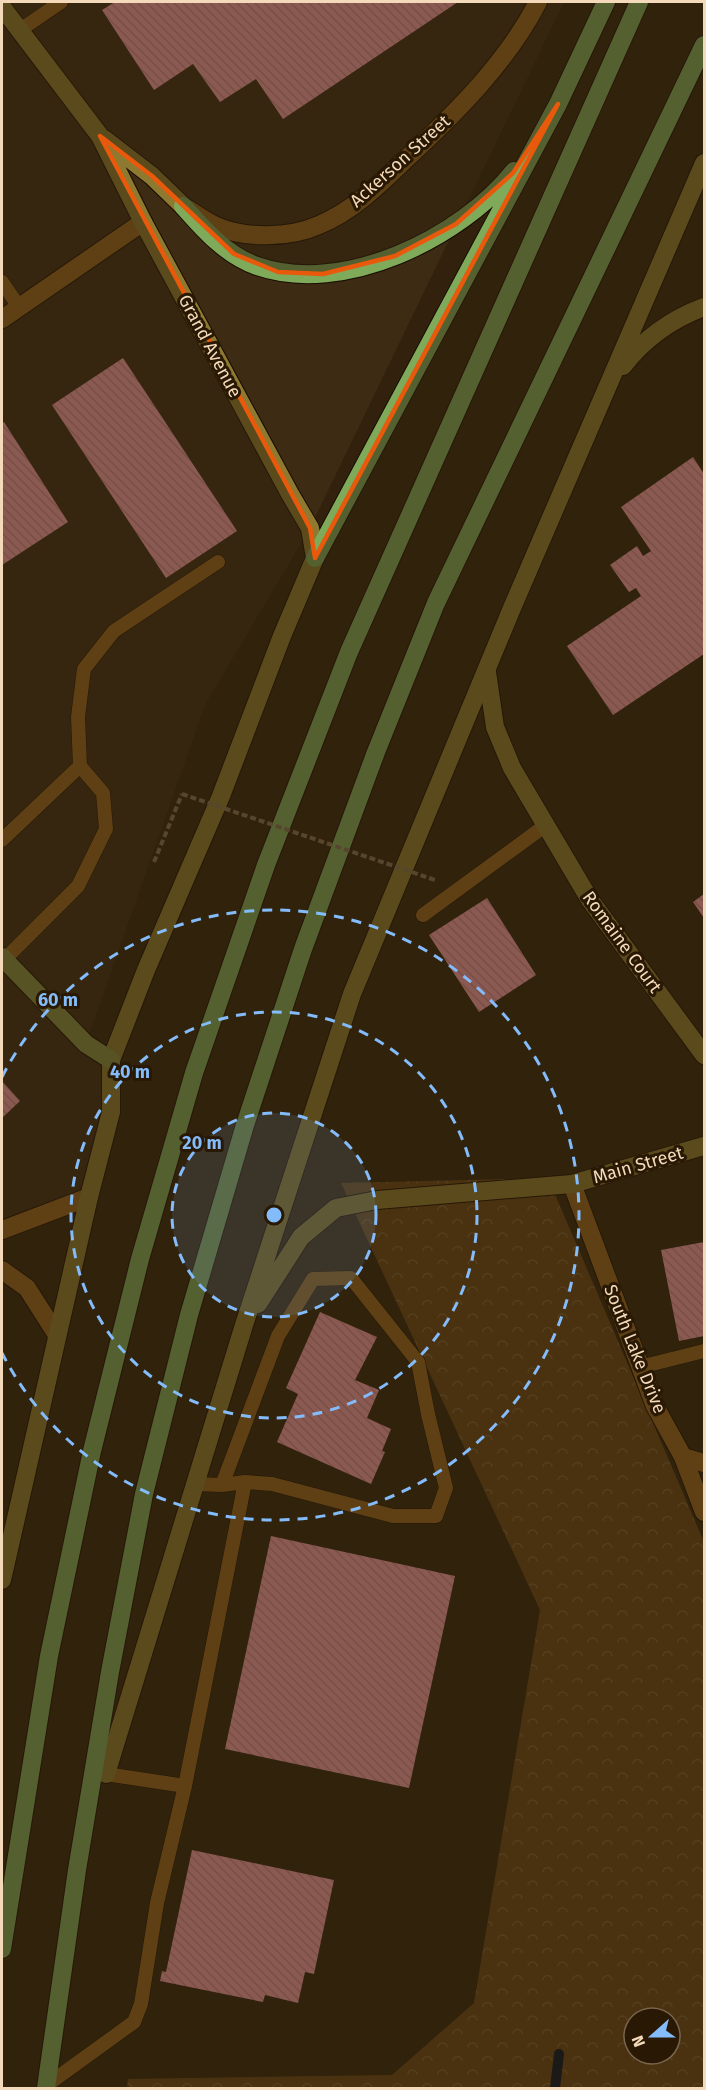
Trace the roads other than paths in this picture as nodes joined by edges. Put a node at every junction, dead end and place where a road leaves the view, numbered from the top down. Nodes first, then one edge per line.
1 (61, 2) edge
2 (538, 2) edge
3 (606, 2) edge
4 (639, 2) edge
5 (2, 7) edge
6 (20, 30) junction
7 (705, 45) edge
8 (558, 104) junction
9 (100, 136) junction
10 (705, 163) edge
11 (183, 206) junction
12 (143, 222) junction
13 (2, 282) edge
14 (19, 307) junction
15 (705, 308) edge
16 (2, 319) edge
17 (602, 400) junction
18 (315, 558) junction
19 (218, 562) dead end
20 (487, 670) junction
21 (80, 766) junction
22 (546, 825) junction
23 (2, 840) edge
24 (423, 915) dead end
25 (3, 959) edge
26 (705, 1055) edge
27 (111, 1060) junction
28 (705, 1146) edge
29 (572, 1184) junction
30 (89, 1197) junction
31 (2, 1230) edge
32 (2, 1270) edge
33 (244, 1325) junction
34 (57, 1335) junction
35 (705, 1351) edge
36 (640, 1367) junction
37 (683, 1457) junction
38 (705, 1463) edge
39 (245, 1482) junction
40 (195, 1484) junction
41 (222, 1485) junction
42 (705, 1512) edge
43 (7, 1529) edge
44 (2, 1580) edge
45 (106, 1774) junction
46 (185, 1786) junction
47 (77, 1870) junction
48 (2, 1949) edge
49 (47, 2086) edge

1 - 6 lane
2 - 11 street, Ackerson Street
3 - 8 highway
4 - 48 highway
5 - 6 street, Grand Avenue
6 - 9 street, Grand Avenue
7 - 47 highway
8 - 11 highway
8 - 18 highway
9 - 11 street, Grand Avenue
9 - 12 street, Grand Avenue
10 - 17 street
12 - 14 street
12 - 18 street, Grand Avenue
13 - 14 lane
14 - 16 street
15 - 17 street
17 - 20 street
18 - 27 street
19 - 21 lane
20 - 22 street, Romaine Court
20 - 33 street
21 - 23 lane
21 - 25 lane
22 - 24 lane
22 - 26 street, Romaine Court
25 - 27 main road
27 - 30 street
28 - 29 street, Main Street
29 - 33 street, Main Street
29 - 36 street, South Lake Drive
30 - 31 street
30 - 34 street
32 - 34 street
33 - 40 street
34 - 43 street
35 - 36 lane
36 - 37 street, South Lake Drive
37 - 38 street
37 - 42 street, South Lake Drive
39 - 41 lane
39 - 41 lane
39 - 46 lane
40 - 41 lane
40 - 45 street
43 - 44 street
45 - 46 lane
45 - 47 highway
46 - 49 lane
47 - 49 highway

